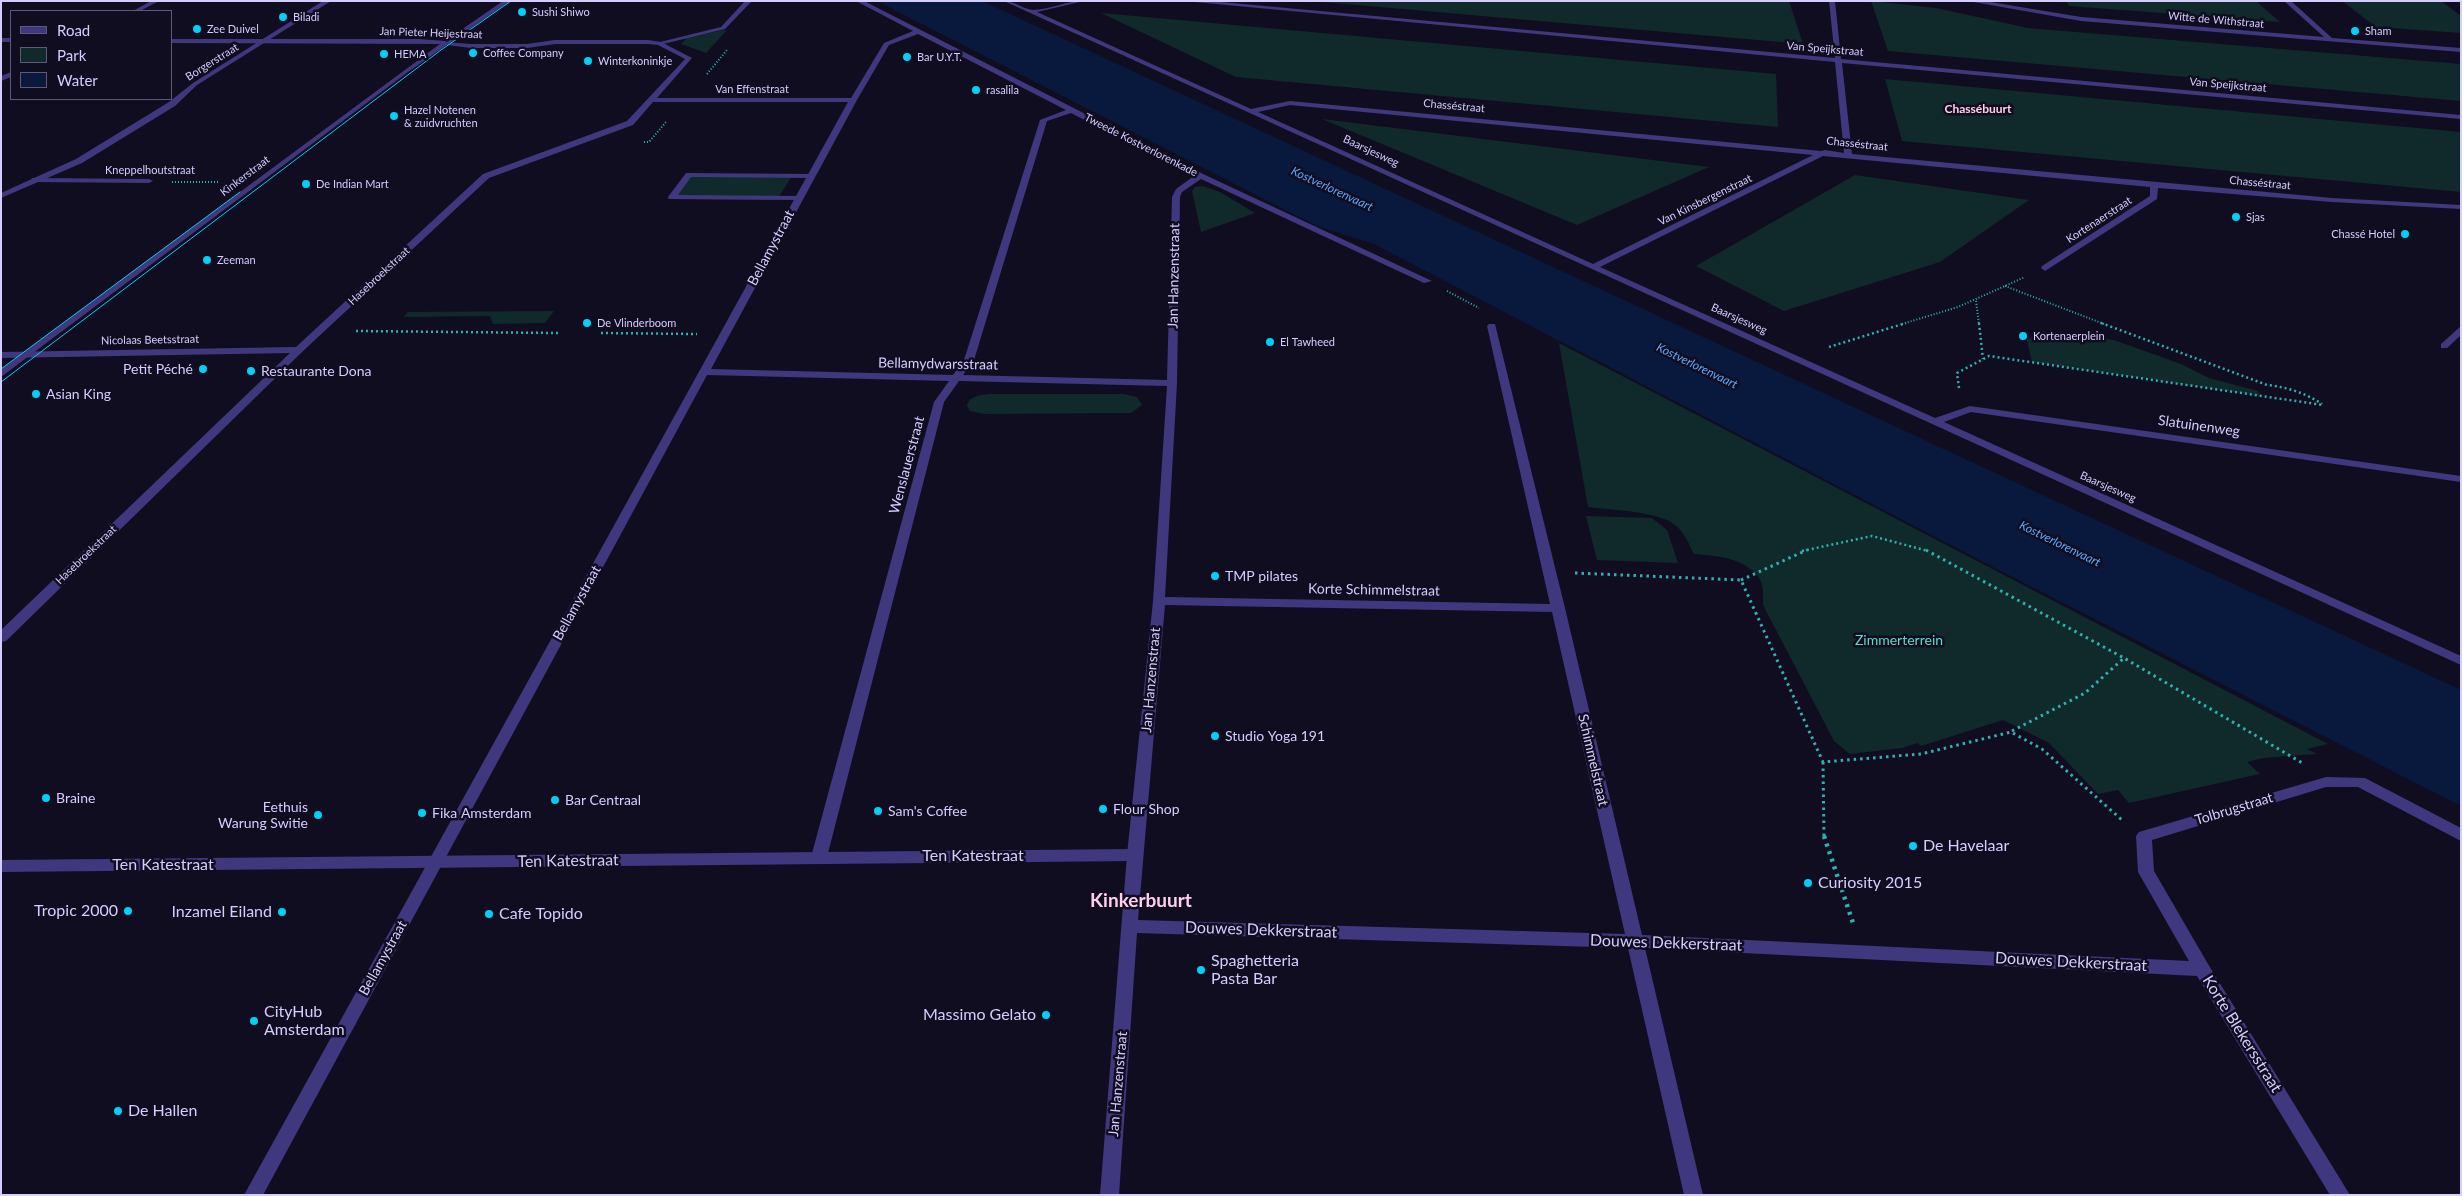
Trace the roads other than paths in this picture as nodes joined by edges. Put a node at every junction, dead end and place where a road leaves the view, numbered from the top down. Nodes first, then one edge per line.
1 (156, 1) edge
2 (328, 1) edge
3 (507, 1) edge
4 (749, 1) edge
5 (859, 1) edge
6 (1007, 1) edge
7 (1081, 1) edge
8 (1186, 1) edge
9 (1832, 1) edge
10 (1971, 1) edge
11 (2030, 1) edge
12 (2287, 1) edge
13 (138, 10) edge
14 (1032, 12) junction
15 (2033, 12) junction
16 (920, 31) junction
17 (2330, 39) junction
18 (172, 41) edge
19 (265, 41) junction
20 (447, 43) junction
21 (659, 43) junction
22 (2461, 50) edge
23 (1838, 62) junction
24 (651, 100) junction
25 (853, 100) junction
26 (1072, 110) junction
27 (1252, 111) junction
28 (2461, 118) edge
29 (1826, 152) junction
30 (1848, 155) junction
31 (811, 176) junction
32 (1200, 176) junction
33 (35, 180) junction
34 (149, 181) road end
35 (2154, 185) junction
36 (1, 196) edge
37 (798, 198) junction
38 (2461, 207) edge
39 (1593, 266) junction
40 (2045, 268) dead end
41 (1426, 281) road end
42 (1492, 326) road end
43 (2461, 329) edge
44 (2444, 346) dead end
45 (299, 350) junction
46 (1, 354) edge
47 (28, 354) junction
48 (704, 372) junction
49 (1, 374) edge
50 (956, 379) junction
51 (1172, 382) junction
52 (1935, 422) junction
53 (2461, 479) edge
54 (1158, 601) junction
55 (1558, 608) junction
56 (1, 638) edge
57 (2461, 660) edge
58 (2461, 835) edge
59 (1135, 855) junction
60 (819, 857) junction
61 (436, 863) junction
62 (1, 866) edge
63 (2146, 872) joint
64 (1130, 926) junction
65 (1635, 942) junction
66 (2202, 969) junction
67 (253, 1195) edge
68 (1109, 1195) edge
69 (1694, 1195) edge
70 (2341, 1195) edge

1 - 13 street
2 - 19 street, Borgerstraat
3 - 20 street, Kinkerstraat
4 - 21 street
5 - 16 street, Tweede Kostverlorenkade
6 - 14 street, Baarsjesweg
7 - 14 street
8 - 23 street, Van Speijkstraat
9 - 23 street
10 - 15 street, Witte de Withstraat
11 - 15 street
12 - 17 street
14 - 27 street, Baarsjesweg
15 - 17 street, Witte de Withstraat
16 - 25 street, Bellamystraat
16 - 26 street, Tweede Kostverlorenkade
17 - 22 street, Witte de Withstraat
18 - 19 street, Jan Pieter Heijestraat
19 - 20 street, Jan Pieter Heijestraat
19 - 33 street, Borgerstraat
20 - 21 street, Jan Pieter Heijestraat
20 - 47 street, Kinkerstraat
21 - 24 street, Hasebroekstraat
23 - 28 street, Van Speijkstraat
23 - 30 street
24 - 25 street, Van Effenstraat
24 - 45 street, Hasebroekstraat
25 - 31 street, Bellamystraat
26 - 32 street, Tweede Kostverlorenkade
26 - 50 street, Wenslauerstraat
27 - 29 street, Chasséstraat
27 - 39 street, Baarsjesweg
29 - 30 street, Chasséstraat
29 - 39 street, Van Kinsbergenstraat
30 - 35 street, Chasséstraat
31 - 37 street, Bellamystraat
31 - 37 street
32 - 41 street, Tweede Kostverlorenkade
32 - 51 street, Jan Hanzenstraat
33 - 34 street, Kneppelhoutstraat
33 - 36 street, Borgerstraat
35 - 38 street, Chasséstraat
35 - 40 street, Kortenaerstraat
37 - 48 street, Bellamystraat
39 - 52 street, Baarsjesweg
42 - 55 street, Schimmelstraat
43 - 44 street
45 - 47 street, Nicolaas Beetsstraat
45 - 56 street, Hasebroekstraat
46 - 47 street, Nicolaas Beetsstraat
47 - 49 street, Kinkerstraat
48 - 50 street, Bellamydwarsstraat
48 - 61 street, Bellamystraat
50 - 51 street, Bellamydwarsstraat
50 - 60 street, Wenslauerstraat
51 - 54 street, Jan Hanzenstraat
52 - 53 street, Slatuinenweg
52 - 57 street, Baarsjesweg
54 - 55 street, Korte Schimmelstraat
54 - 59 street, Jan Hanzenstraat
55 - 65 street, Schimmelstraat
58 - 63 street, Tolbrugstraat
59 - 60 street, Ten Katestraat
59 - 64 street, Jan Hanzenstraat
60 - 61 street, Ten Katestraat
61 - 62 street, Ten Katestraat
61 - 67 street, Bellamystraat
63 - 66 street, Korte Blekersstraat
64 - 65 street, Douwes Dekkerstraat
64 - 68 street, Jan Hanzenstraat
65 - 66 street, Douwes Dekkerstraat
65 - 69 street, Schimmelstraat
66 - 70 street, Korte Blekersstraat

